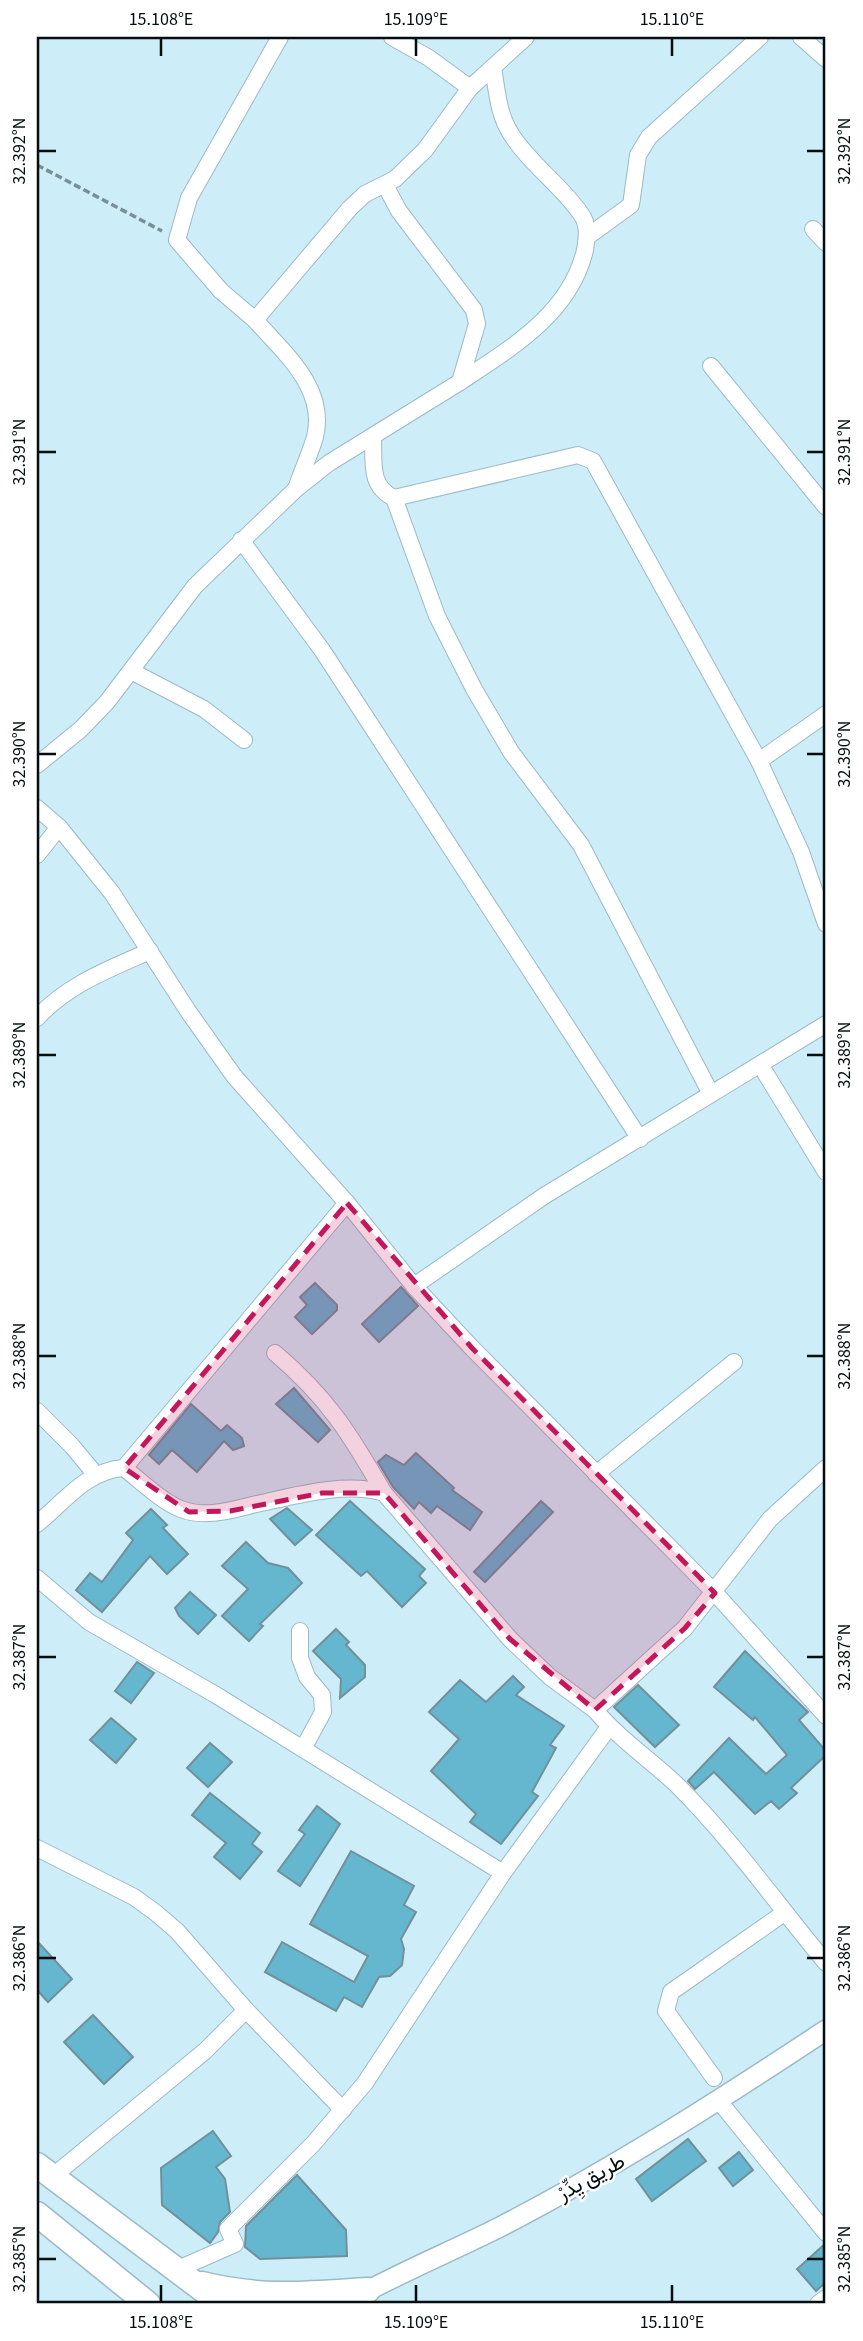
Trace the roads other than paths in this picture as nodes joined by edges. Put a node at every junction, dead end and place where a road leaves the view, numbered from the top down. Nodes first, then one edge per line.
1 (280, 37) edge
2 (392, 37) edge
3 (526, 37) edge
4 (760, 37) edge
5 (801, 37) edge
6 (826, 59) edge
7 (493, 68) junction
8 (470, 88) junction
9 (385, 185) junction
10 (813, 229) dead end
11 (587, 237) junction
12 (826, 243) edge
13 (255, 320) junction
14 (710, 366) dead end
15 (460, 382) junction
16 (373, 437) junction
17 (296, 489) junction
18 (394, 498) junction
19 (826, 507) edge
20 (241, 540) junction
21 (131, 671) junction
22 (826, 714) edge
23 (244, 740) dead end
24 (759, 761) junction
25 (37, 765) edge
26 (37, 808) edge
27 (59, 827) junction
28 (37, 855) edge
29 (826, 924) edge
30 (150, 951) junction
31 (37, 1018) edge
32 (826, 1024) edge
33 (761, 1066) junction
34 (710, 1094) junction
35 (640, 1139) junction
36 (826, 1172) edge
37 (347, 1203) junction
38 (414, 1286) junction
39 (275, 1353) dead end
40 (734, 1362) dead end
41 (37, 1411) edge
42 (124, 1468) junction
43 (826, 1468) edge
44 (596, 1474) junction
45 (96, 1475) junction
46 (384, 1493) junction
47 (37, 1524) edge
48 (37, 1578) edge
49 (715, 1592) junction
50 (300, 1631) dead end
51 (594, 1710) junction
52 (826, 1716) edge
53 (609, 1727) junction
54 (303, 1749) junction
55 (37, 1848) edge
56 (503, 1873) junction
57 (784, 1913) junction
58 (826, 1963) edge
59 (246, 2010) junction
60 (826, 2029) edge
61 (714, 2078) dead end
62 (719, 2101) junction
63 (343, 2110) junction
64 (45, 2171) edge
65 (37, 2214) edge
66 (826, 2233) edge
67 (186, 2275) junction
68 (363, 2297) edge
69 (826, 2298) edge
70 (148, 2304) edge
71 (222, 2304) edge
72 (343, 2304) edge
73 (818, 2304) edge

1 - 13 street
2 - 8 street
3 - 7 street
4 - 11 street
5 - 6 street
7 - 8 street
7 - 11 street
8 - 9 street
9 - 13 street
9 - 15 street
10 - 12 street
11 - 15 street
13 - 17 street
14 - 19 street
15 - 16 street
16 - 17 street
16 - 18 street
17 - 20 street
18 - 24 street
18 - 34 street
20 - 21 street
20 - 35 street
21 - 23 street
21 - 25 street
22 - 24 street
24 - 29 street
26 - 27 street
27 - 28 street
27 - 30 street
30 - 31 street
30 - 37 street
32 - 33 street
33 - 34 street
33 - 36 street
34 - 35 street
35 - 38 street
37 - 38 street
37 - 42 street
38 - 44 street
39 - 46 street
40 - 44 street
41 - 45 street
42 - 45 street
42 - 46 street
43 - 49 street
44 - 49 street
45 - 47 street
46 - 51 street
48 - 54 street
49 - 51 street
49 - 52 street
50 - 54 street
51 - 53 street
53 - 56 street
53 - 57 street
54 - 56 street
55 - 59 street
56 - 63 street
57 - 58 street
57 - 61 street
59 - 63 street
59 - 64 street
60 - 62 street, طريق يِدِّرْ
62 - 66 street
62 - 68 street, طريق يِدِّرْ
63 - 67 street
64 - 67 main road
65 - 70 main road
67 - 68 main road
67 - 71 main road
68 - 72 street, طريق يِدِّرْ
69 - 73 street

